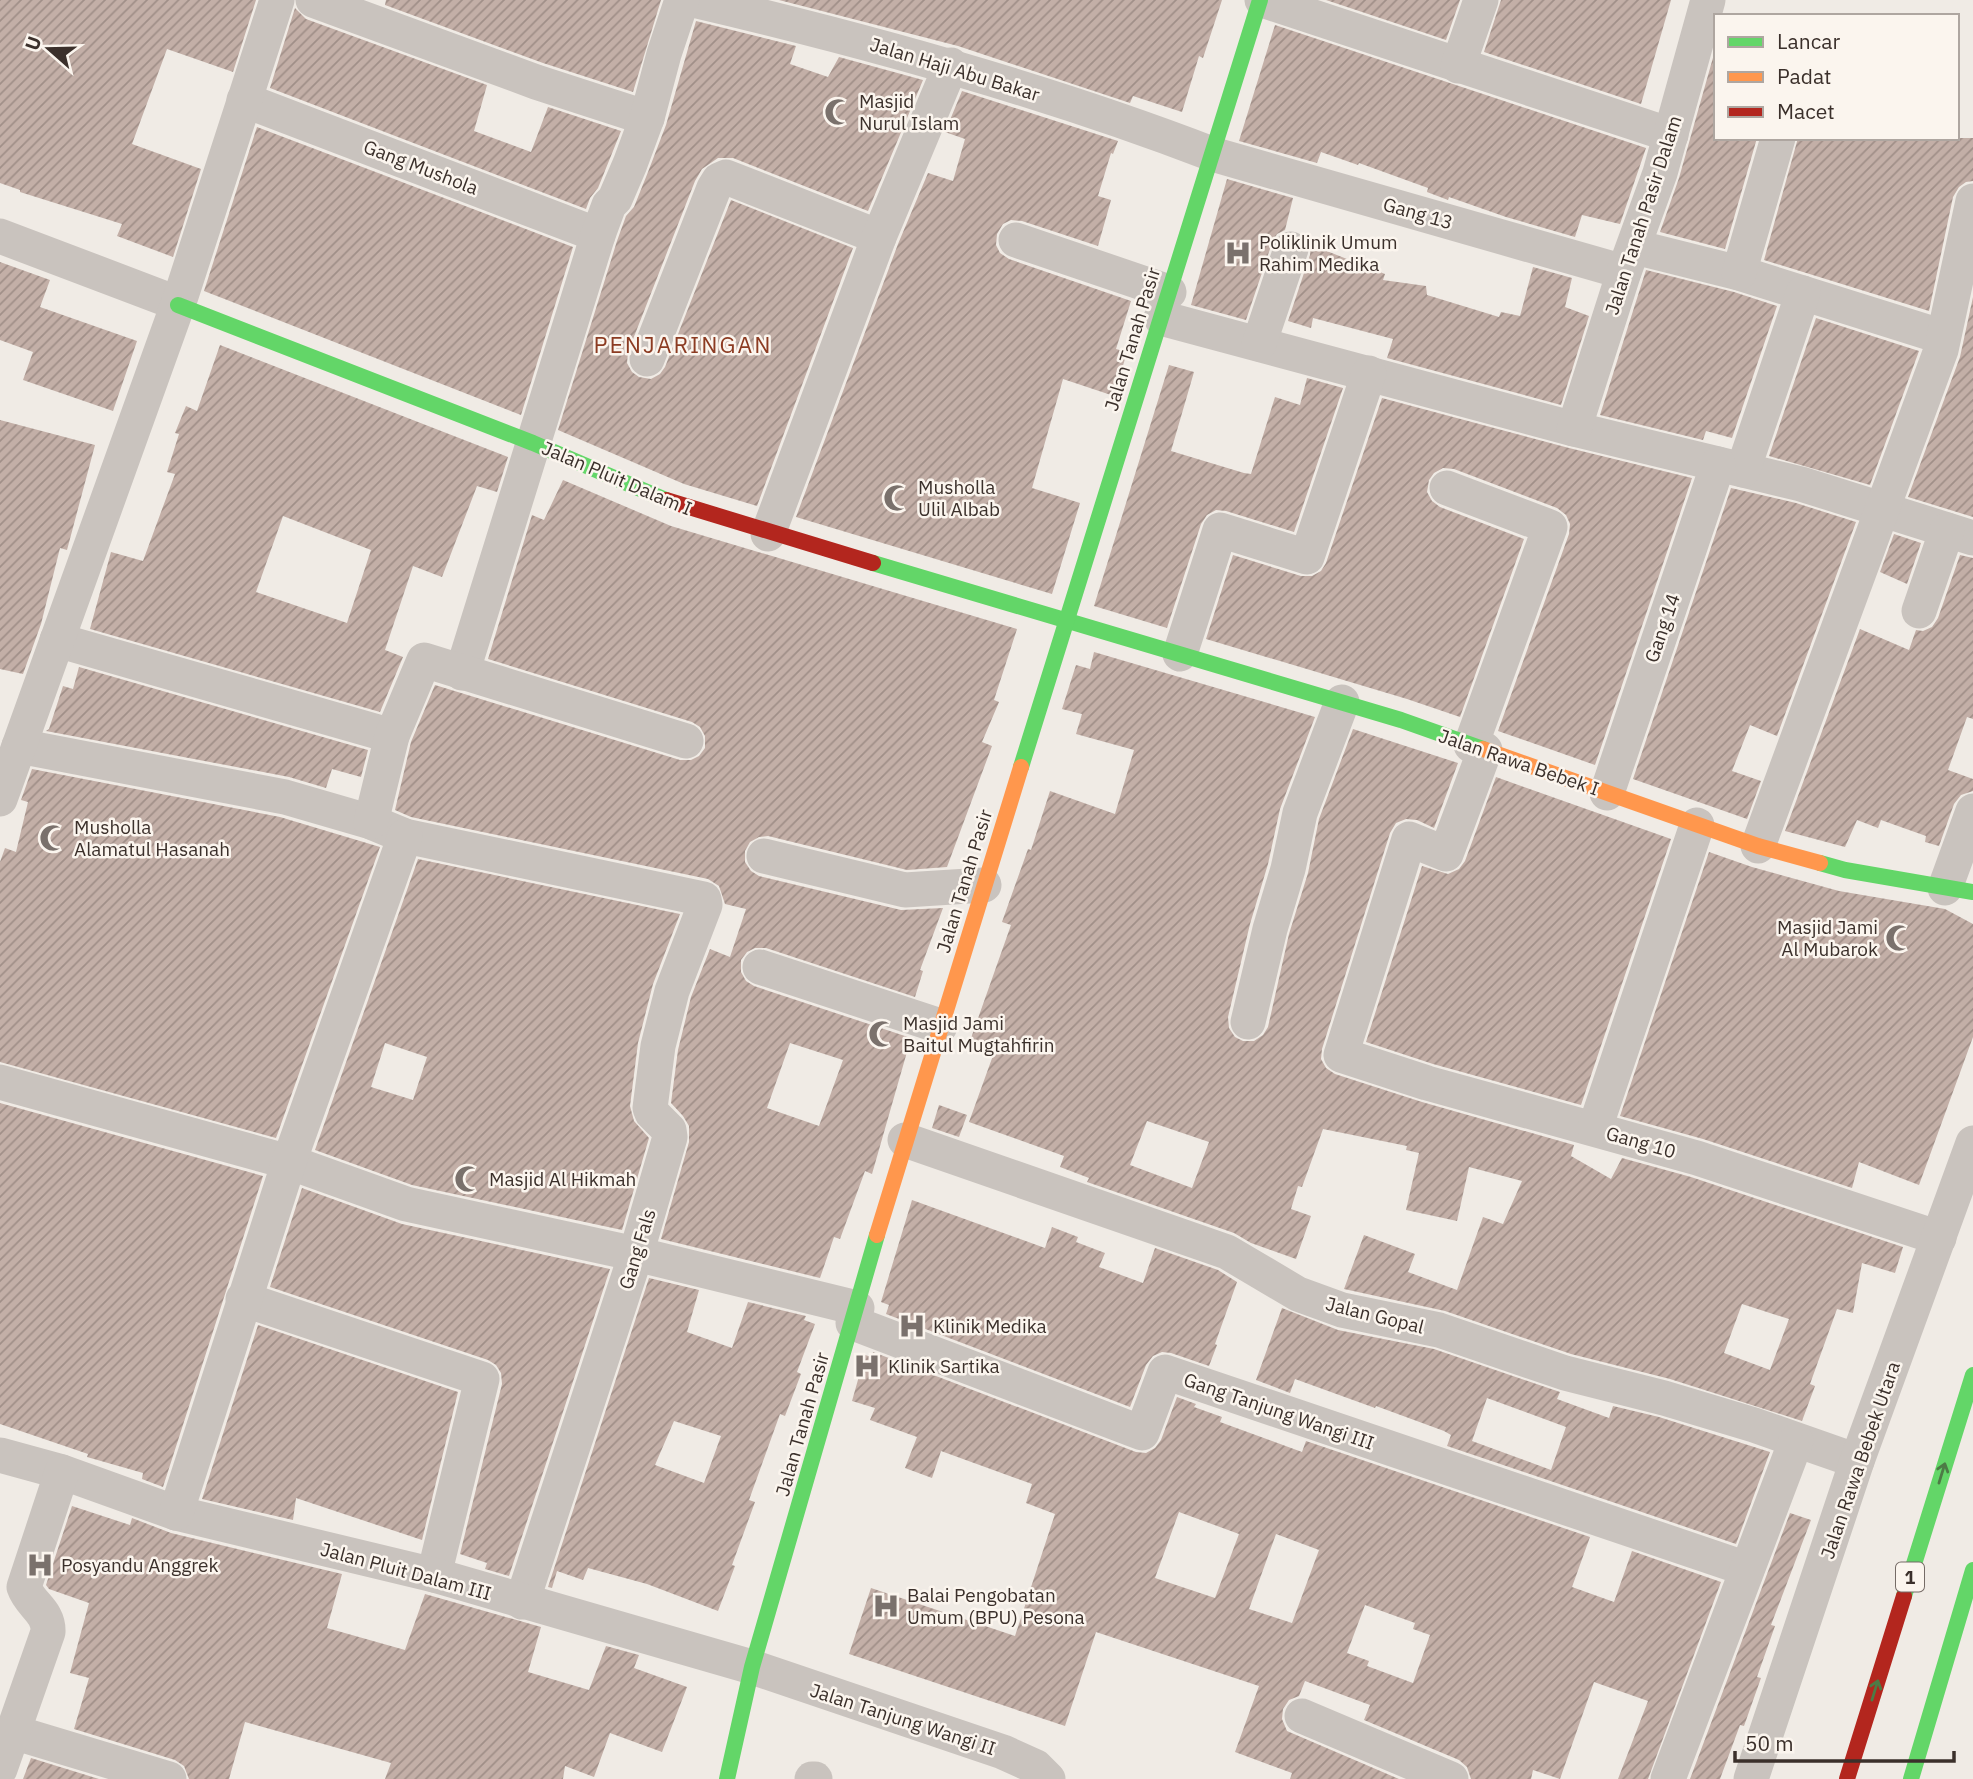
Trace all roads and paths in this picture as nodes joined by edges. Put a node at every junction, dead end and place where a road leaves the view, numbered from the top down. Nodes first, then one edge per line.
1 (277, 0) edge
2 (313, 0) edge
3 (682, 0) edge
4 (693, 0) edge
5 (1261, 0) edge
6 (1482, 0) edge
7 (1708, 0) edge
8 (951, 65) junction
9 (1458, 66) junction
10 (244, 100) junction
11 (647, 118) junction
12 (1671, 135) junction
13 (1777, 140) edge
14 (1212, 154) junction
15 (1973, 201) edge
16 (598, 235) junction
17 (0, 236) edge
18 (879, 237) junction
19 (1016, 240) dead end
20 (1292, 249) dead end
21 (1630, 259) junction
22 (1739, 273) junction
23 (1803, 293) junction
24 (172, 302) junction
25 (1165, 305) junction
26 (1943, 337) junction
27 (1259, 344) junction
28 (647, 359) dead end
29 (1369, 373) junction
30 (1574, 429) junction
31 (533, 443) junction
32 (1730, 467) junction
33 (1447, 488) dead end
34 (1881, 509) junction
35 (768, 534) junction
36 (1960, 534) edge
37 (1919, 611) dead end
38 (1067, 620) junction
39 (57, 640) junction
40 (1180, 654) junction
41 (462, 673) junction
42 (1342, 702) junction
43 (391, 736) junction
44 (686, 741) dead end
45 (19, 746) junction
46 (1478, 747) junction
47 (1607, 793) junction
48 (0, 799) edge
49 (1973, 811) edge
50 (371, 822) junction
51 (1697, 825) junction
52 (405, 836) junction
53 (1758, 846) junction
54 (764, 856) dead end
55 (984, 885) junction
56 (1959, 890) edge
57 (760, 967) dead end
58 (1248, 1022) dead end
59 (940, 1026) junction
60 (0, 1083) edge
61 (1595, 1128) junction
62 (905, 1140) junction
63 (1973, 1143) edge
64 (289, 1162) junction
65 (1939, 1238) junction
66 (636, 1254) junction
67 (243, 1299) junction
68 (855, 1316) junction
69 (1973, 1375) edge
70 (1796, 1441) junction
71 (0, 1455) edge
72 (1857, 1461) junction
73 (62, 1472) junction
74 (176, 1513) junction
75 (1747, 1569) junction
76 (1973, 1570) edge
77 (434, 1575) junction
78 (522, 1602) junction
79 (752, 1667) junction
80 (1302, 1716) dead end
81 (13, 1732) junction
82 (0, 1769) edge
83 (169, 1779) edge
84 (727, 1779) edge
85 (1048, 1779) edge
86 (1451, 1779) edge
87 (1668, 1779) edge
88 (1751, 1779) edge
89 (1847, 1779) edge
90 (1911, 1779) edge

1 - 10 street
2 - 11 street
3 - 11 street
4 - 8 street, Jalan Haji Abu Bakar
5 - 9 street
5 - 14 main road, Jalan Tanah Pasir
6 - 9 street
7 - 12 street, Jalan Tanah Pasir Dalam
8 - 14 street, Jalan Haji Abu Bakar
8 - 18 street
9 - 12 street
10 - 16 street, Gang Mushola
10 - 24 street
11 - 16 street
12 - 21 street, Jalan Tanah Pasir Dalam
13 - 22 street
14 - 21 street, Gang 13
14 - 25 main road, Jalan Tanah Pasir
15 - 26 street
16 - 31 street
17 - 24 street, Jalan Pluit Dalam I
18 - 28 street
18 - 35 street
19 - 25 street
20 - 27 street
21 - 22 street, Gang 13
21 - 30 street, Jalan Tanah Pasir Dalam
22 - 23 street, Gang 13
23 - 26 street, Gang 13
23 - 32 street, Gang 14
24 - 31 main road, Jalan Pluit Dalam I
24 - 39 street
25 - 27 street
25 - 38 main road, Jalan Tanah Pasir
26 - 34 street
27 - 29 street
29 - 30 street
29 - 40 street
30 - 32 street
31 - 35 main road, Jalan Pluit Dalam I
31 - 41 street
32 - 34 street
32 - 47 street, Gang 14
33 - 46 street
34 - 36 street
34 - 53 street
35 - 38 main road, Jalan Pluit Dalam I
36 - 37 street
38 - 40 main road, Jalan Rawa Bebek I
38 - 55 main road, Jalan Tanah Pasir
39 - 43 street
39 - 45 street
40 - 42 main road, Jalan Rawa Bebek I
41 - 43 street
41 - 44 street
42 - 46 main road, Jalan Rawa Bebek I
42 - 58 street
43 - 50 street
45 - 48 street
45 - 50 street
46 - 47 main road, Jalan Rawa Bebek I
46 - 61 street, Gang 10
47 - 51 main road, Jalan Rawa Bebek I
49 - 56 street
50 - 52 street
51 - 53 main road, Jalan Rawa Bebek I
51 - 61 street
52 - 64 street
52 - 66 street, Gang Fals
53 - 56 main road, Jalan Rawa Bebek I
54 - 55 street
55 - 59 main road, Jalan Tanah Pasir
57 - 59 street
59 - 62 main road, Jalan Tanah Pasir
60 - 64 street
61 - 65 street, Gang 10
62 - 68 main road, Jalan Tanah Pasir
62 - 70 street, Jalan Gopal
63 - 65 street, Jalan Rawa Bebek Utara
64 - 66 street
64 - 67 street
65 - 72 street, Jalan Rawa Bebek Utara
66 - 68 street
66 - 78 street, Gang Fals
67 - 74 street
67 - 77 street
68 - 75 street, Gang Tanjung Wangi III
68 - 79 main road, Jalan Tanah Pasir
89 -> 69 main road, 1
70 - 72 street, Jalan Gopal
70 - 75 street
71 - 73 street, Jalan Pluit Dalam III
72 - 88 street, Jalan Rawa Bebek Utara
73 - 74 street, Jalan Pluit Dalam III
73 - 81 street
74 - 77 street, Jalan Pluit Dalam III
75 - 87 street
76 - 90 main road
77 - 78 street, Jalan Pluit Dalam III
78 - 79 street, Jalan Pluit Dalam III
79 - 84 main road, Jalan Tanah Pasir
79 - 85 street, Jalan Tanjung Wangi II
80 - 86 street
81 - 82 street
81 - 83 street

